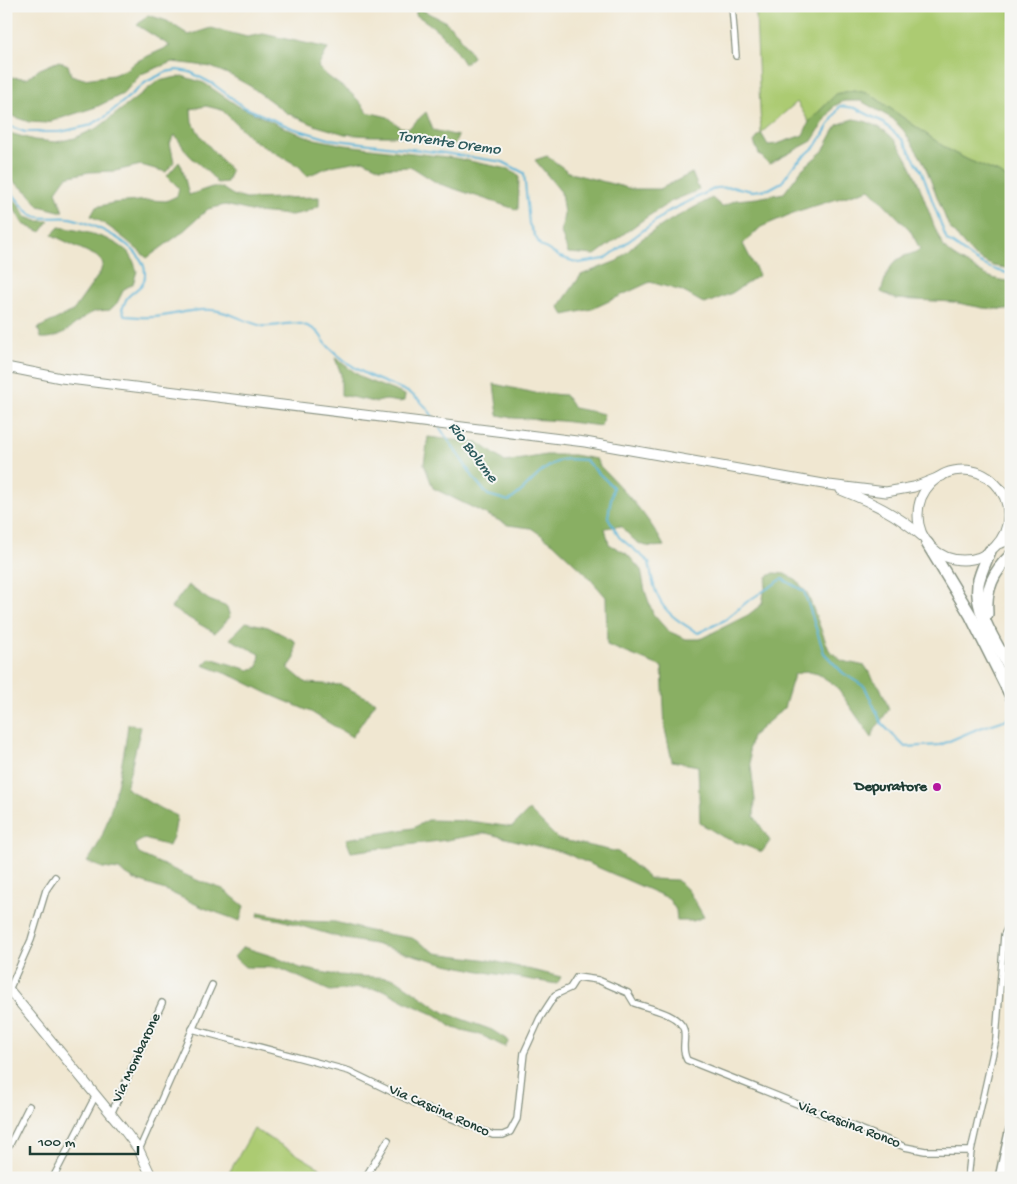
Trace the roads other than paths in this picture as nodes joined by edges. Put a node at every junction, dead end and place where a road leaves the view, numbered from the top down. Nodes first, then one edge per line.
1 (732, 6) edge
2 (736, 56) dead end
3 (6, 367) edge
4 (942, 476) junction
5 (829, 485) junction
6 (1001, 491) junction
7 (1011, 501) edge
8 (925, 540) junction
9 (1011, 540) edge
10 (994, 547) junction
11 (1011, 555) edge
12 (988, 626) junction
13 (1011, 670) edge
14 (1011, 696) edge
15 (54, 877) dead end
16 (1011, 927) edge
17 (212, 985) dead end
18 (9, 993) edge
19 (162, 1003) dead end
20 (192, 1029) junction
21 (96, 1096) junction
22 (29, 1106) dead end
23 (111, 1114) junction
24 (1011, 1132) edge
25 (388, 1140) dead end
26 (6, 1142) edge
27 (139, 1150) junction
28 (971, 1152) junction
29 (55, 1174) dead end
30 (154, 1177) edge
31 (365, 1178) edge
32 (968, 1178) edge
33 (1001, 1178) edge

1 - 2 street
3 - 5 main road
4 - 5 main road
4 - 6 main road
4 - 8 main road
5 - 8 main road
6 - 7 main road
6 - 10 main road
8 - 10 main road
8 - 14 highway
9 - 10 main road
10 - 12 highway
11 - 12 highway
12 - 13 highway
15 - 18 street
16 - 28 street
17 - 20 street
18 - 21 main road
19 - 23 street, Via Mombarone
20 - 27 street
20 - 28 street, Via Cascina Ronco
21 - 23 main road
21 - 29 street
22 - 26 street
23 - 27 main road
24 - 33 highway
25 - 31 street
27 - 30 main road
28 - 32 street

